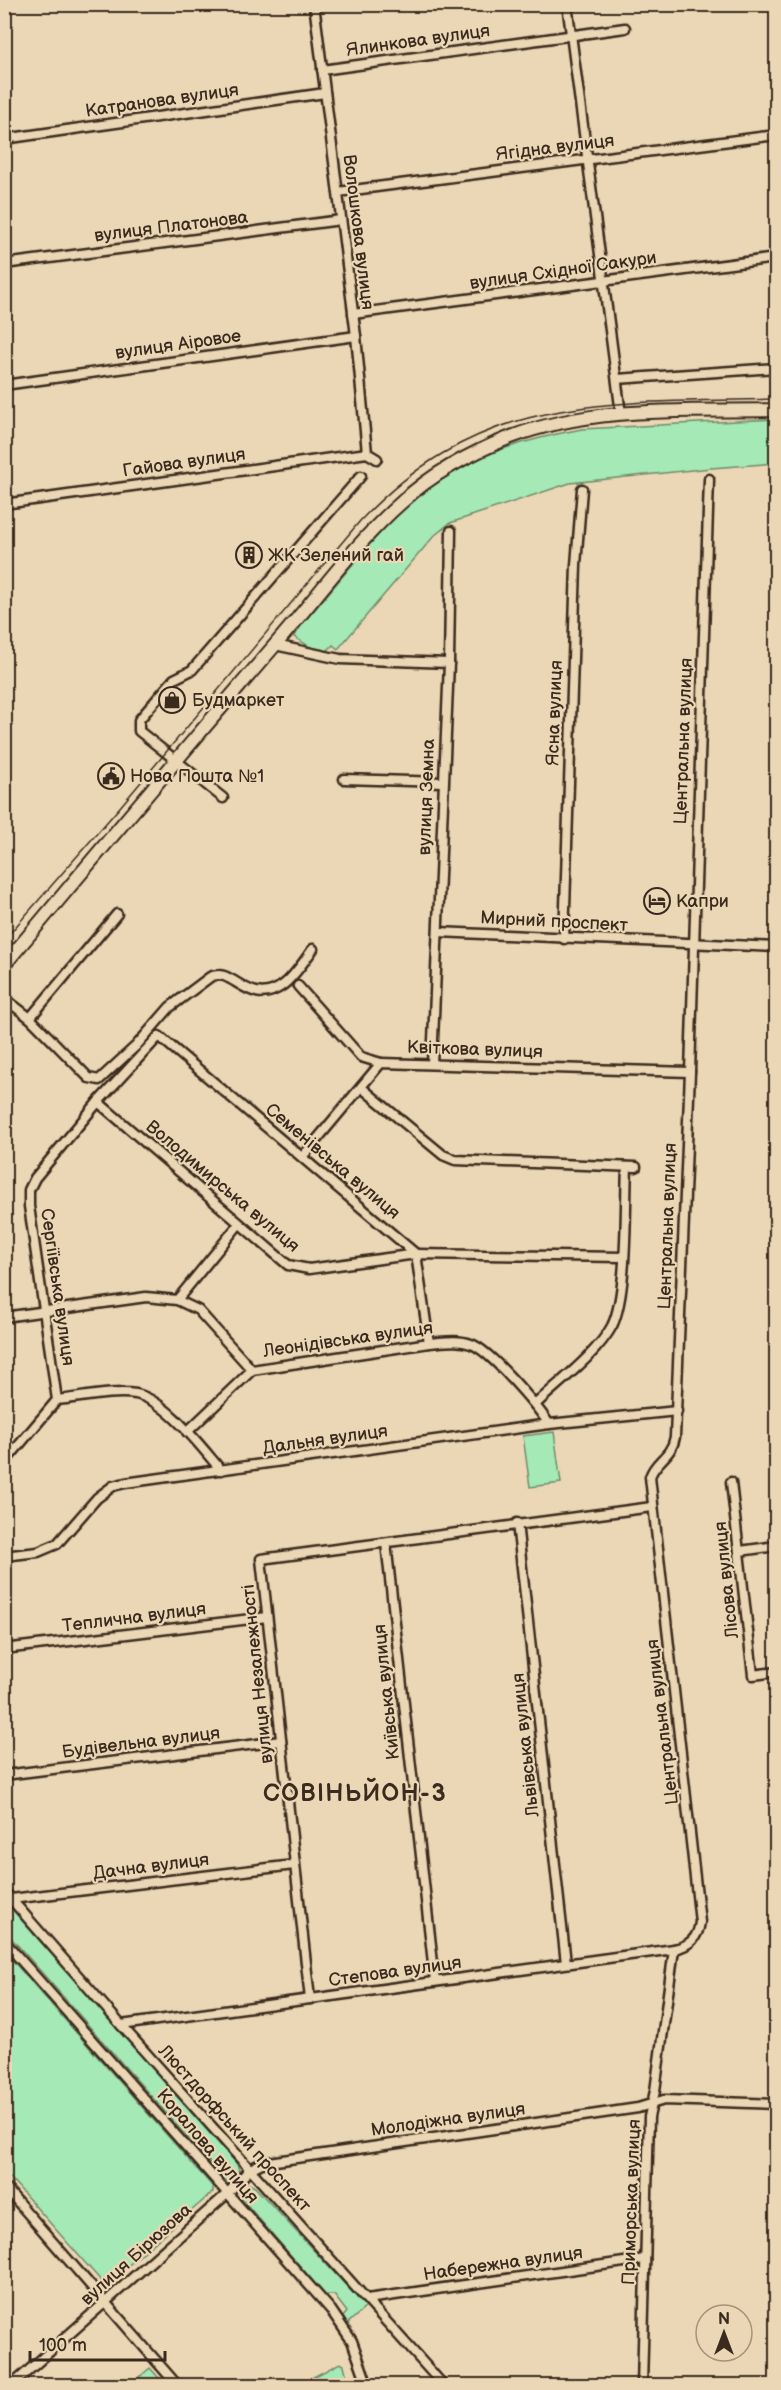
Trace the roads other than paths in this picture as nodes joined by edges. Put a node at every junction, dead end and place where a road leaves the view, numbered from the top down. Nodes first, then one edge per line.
1 (314, 4) edge
2 (567, 4) edge
3 (625, 28) dead end
4 (571, 35) junction
5 (322, 70) junction
6 (325, 93) junction
7 (777, 135) edge
8 (4, 139) edge
9 (589, 159) junction
10 (338, 192) junction
11 (341, 220) junction
12 (777, 258) edge
13 (4, 264) edge
14 (604, 281) junction
15 (353, 314) junction
16 (356, 336) junction
17 (777, 368) edge
18 (617, 379) junction
19 (4, 385) edge
20 (777, 410) edge
21 (621, 414) junction
22 (367, 453) junction
23 (377, 459) dead end
24 (361, 476) dead end
25 (709, 478) dead end
26 (582, 489) dead end
27 (4, 504) edge
28 (452, 531) dead end
29 (275, 645) junction
30 (449, 663) junction
31 (175, 761) junction
32 (344, 779) dead end
33 (443, 782) junction
34 (224, 798) dead end
35 (117, 914) dead end
36 (438, 932) junction
37 (564, 939) junction
38 (693, 944) junction
39 (777, 947) edge
40 (313, 949) dead end
41 (4, 965) edge
42 (298, 986) dead end
43 (4, 998) edge
44 (30, 1018) junction
45 (159, 1036) joint
46 (381, 1063) junction
47 (432, 1064) junction
48 (690, 1072) junction
49 (362, 1088) junction
50 (98, 1102) junction
51 (303, 1156) junction
52 (239, 1224) junction
53 (416, 1254) junction
54 (623, 1257) junction
55 (177, 1300) junction
56 (43, 1312) junction
57 (4, 1317) edge
58 (429, 1343) junction
59 (252, 1370) junction
60 (57, 1400) junction
61 (536, 1404) junction
62 (677, 1411) junction
63 (549, 1424) junction
64 (187, 1432) junction
65 (4, 1463) edge
66 (221, 1470) junction
67 (732, 1482) dead end
68 (652, 1507) junction
69 (517, 1523) junction
70 (386, 1543) junction
71 (777, 1546) edge
72 (740, 1551) junction
73 (4, 1556) edge
74 (267, 1617) junction
75 (4, 1649) edge
76 (777, 1672) edge
77 (281, 1741) junction
78 (4, 1775) edge
79 (294, 1865) junction
80 (4, 1891) edge
81 (11, 1899) junction
82 (4, 1941) edge
83 (674, 1949) junction
84 (12, 1950) junction
85 (4, 1957) edge
86 (566, 1963) junction
87 (435, 1982) junction
88 (310, 1999) junction
89 (121, 2025) junction
90 (652, 2104) junction
91 (777, 2104) edge
92 (250, 2169) junction
93 (4, 2186) edge
94 (228, 2193) junction
95 (645, 2259) junction
96 (367, 2300) junction
97 (107, 2302) junction
98 (11, 2385) edge
99 (178, 2385) edge
100 (368, 2385) edge
101 (444, 2385) edge
102 (642, 2385) edge

1 - 5 street, Волошкова вулиця
2 - 4 street
3 - 4 street, Ялинкова вулиця
4 - 5 street, Ялинкова вулиця
4 - 9 street
5 - 6 street, Волошкова вулиця
6 - 8 street, Катранова вулиця
6 - 10 street, Волошкова вулиця
7 - 9 street, Ягідна вулиця
9 - 10 street, Ягідна вулиця
9 - 14 street
10 - 11 street, Волошкова вулиця
11 - 13 street, вулиця Платонова
11 - 15 street, Волошкова вулиця
12 - 14 street, вулиця Східної Сакури
14 - 15 street, вулиця Східної Сакури
14 - 18 street
15 - 16 street, Волошкова вулиця
16 - 19 street, вулиця Аіровое
16 - 22 street, Волошкова вулиця
17 - 18 street
18 - 21 street
20 - 21 street
21 - 29 street
22 - 23 street
22 - 27 street, Гайова вулиця
24 - 31 street
25 - 38 street, Центральна вулиця
26 - 37 street, Ясна вулиця
28 - 30 street, вулиця Земна
29 - 30 street
29 - 31 street
30 - 33 street, вулиця Земна
31 - 34 street
31 - 41 street
32 - 33 street
33 - 36 street, вулиця Земна
35 - 44 street
36 - 37 street, Мирний проспект
36 - 47 street, вулиця Земна
37 - 38 street, Мирний проспект
38 - 39 street, Мирний проспект
38 - 48 street, Центральна вулиця
40 - 44 street
42 - 46 street
43 - 44 street
45 - 50 street, Сергіївська вулиця
45 - 51 street, Семенівська вулиця
46 - 47 street, Квіткова вулиця
46 - 49 street, Квіткова вулиця
47 - 48 street, Квіткова вулиця
48 - 62 street, Центральна вулиця
49 - 51 street, Квіткова вулиця
49 - 54 street
50 - 52 street, Володимирська вулиця
50 - 56 street, Сергіївська вулиця
51 - 53 street, Семенівська вулиця
52 - 53 street, Володимирська вулиця
52 - 55 street
53 - 54 street, Володимирська вулиця
53 - 58 street
54 - 61 street
55 - 56 street, Леонідівська вулиця
55 - 59 street, Леонідівська вулиця
56 - 57 street, Леонідівська вулиця
56 - 60 street, Сергіївська вулиця
58 - 59 street, Леонідівська вулиця
58 - 61 street, Леонідівська вулиця
59 - 64 street
60 - 64 street
60 - 65 street
61 - 63 street, Леонідівська вулиця
62 - 63 street, Дальня вулиця
62 - 68 street, Центральна вулиця
63 - 66 street, Дальня вулиця
64 - 66 street
66 - 73 street, Дальня вулиця
67 - 72 street, Лісова вулиця
68 - 69 street
68 - 83 street, Центральна вулиця
69 - 70 street
69 - 86 street, Львівська вулиця
70 - 74 street, вулиця Незалежності
70 - 87 street, Київська вулиця
71 - 72 street
72 - 76 street, Лісова вулиця
74 - 75 street, Теплична вулиця
74 - 77 street, вулиця Незалежності
77 - 78 street, Будівельна вулиця
77 - 79 street, вулиця Незалежності
79 - 81 street, Дачна вулиця
79 - 88 street, вулиця Незалежності
80 - 81 street, Люстдорфський проспект
81 - 89 street, Люстдорфський проспект
82 - 84 street, Коралова вулиця
83 - 86 street, Степова вулиця
83 - 90 street, Приморська вулиця
84 - 85 street
84 - 94 street, Коралова вулиця
86 - 87 street, Степова вулиця
87 - 88 street, Степова вулиця
88 - 89 street, Степова вулиця
89 - 92 street, Люстдорфський проспект
90 - 91 street, Молодіжна вулиця
90 - 92 street, Молодіжна вулиця
90 - 95 street, Приморська вулиця
92 - 94 street, вулиця Бірюзова
92 - 96 street, Люстдорфський проспект
93 - 97 street
94 - 97 street, вулиця Бірюзова
94 - 100 street, Коралова вулиця
95 - 96 street, Набережна вулиця
95 - 102 street, Приморська вулиця
96 - 101 street, Люстдорфський проспект
97 - 98 street, вулиця Бірюзова
97 - 99 street

